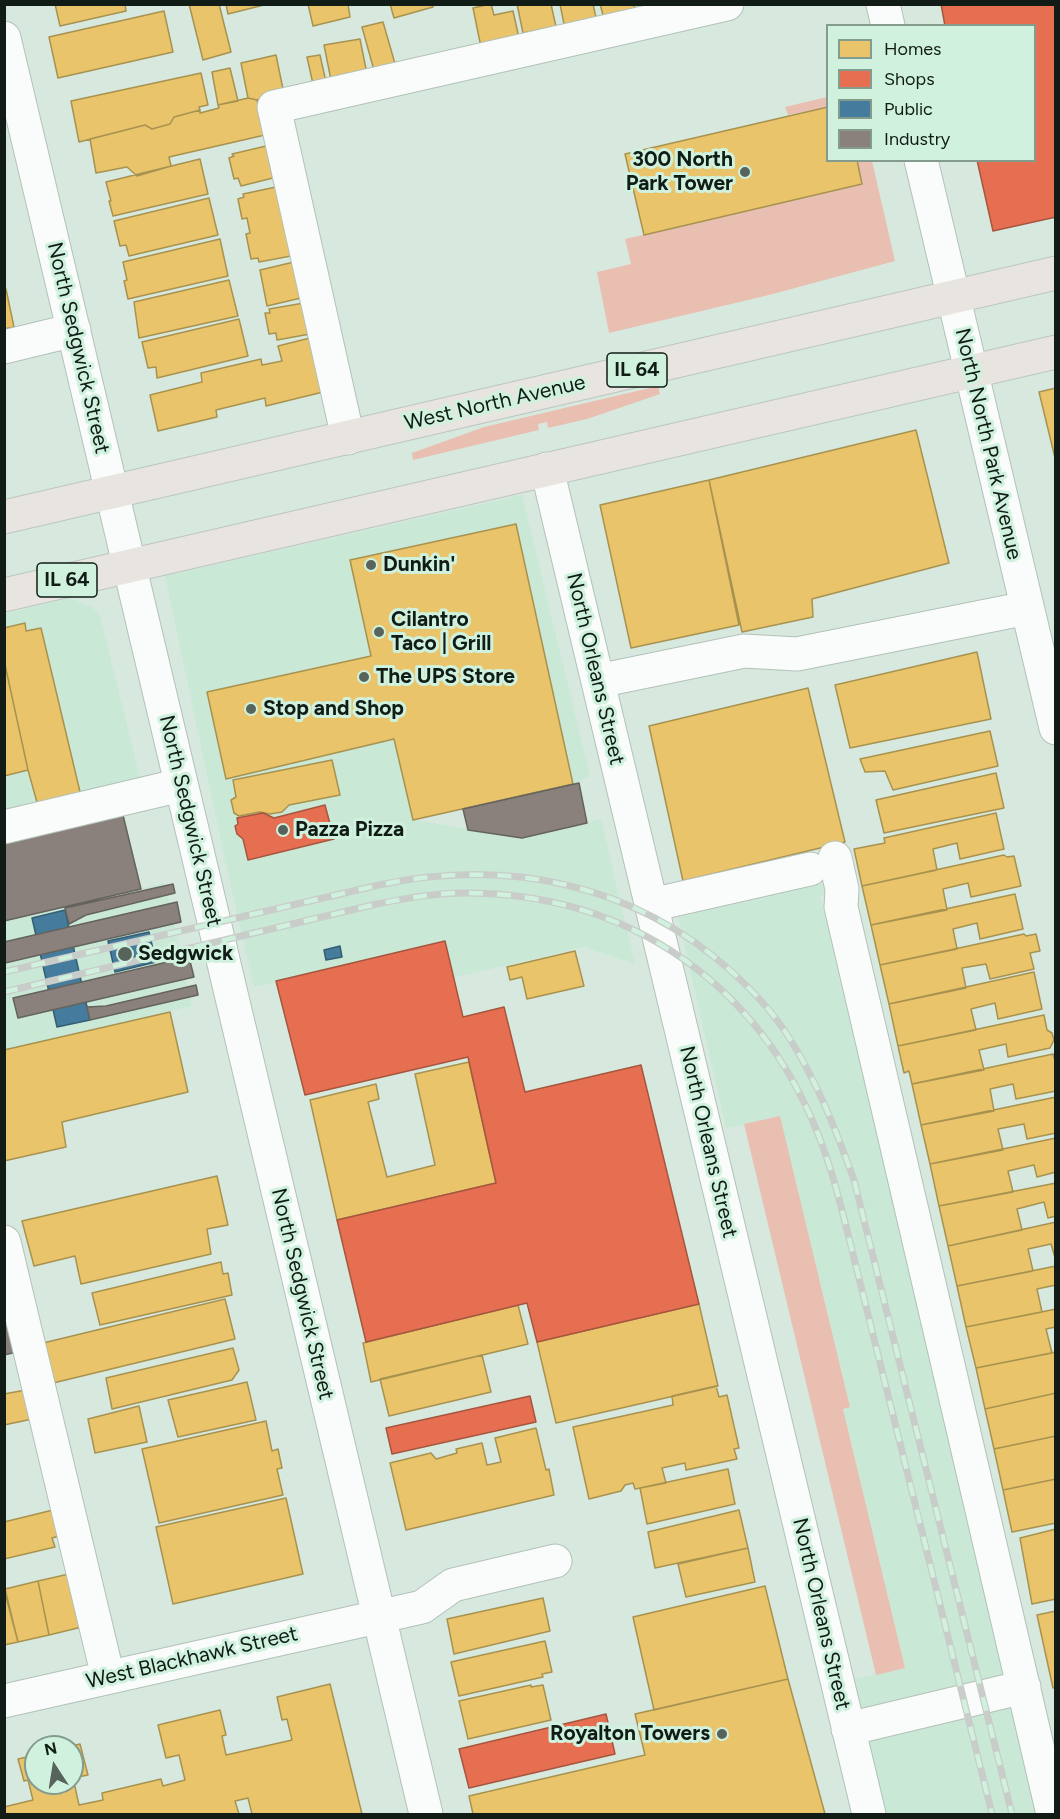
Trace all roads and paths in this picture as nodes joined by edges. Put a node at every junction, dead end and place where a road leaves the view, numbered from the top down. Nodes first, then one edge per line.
1 (727, 4) edge
2 (884, 4) edge
3 (888, 24) edge
4 (4, 38) edge
5 (921, 162) edge
6 (1056, 273) edge
7 (953, 297) junction
8 (74, 330) junction
9 (4, 347) edge
10 (1056, 352) edge
11 (971, 372) junction
12 (348, 438) junction
13 (547, 469) junction
14 (112, 492) junction
15 (4, 517) edge
16 (129, 565) junction
17 (4, 594) edge
18 (1027, 608) junction
19 (598, 681) junction
20 (1056, 728) edge
21 (181, 784) junction
22 (4, 826) edge
23 (651, 904) junction
24 (4, 1242) edge
25 (555, 1561) dead end
26 (379, 1616) junction
27 (108, 1677) junction
28 (1024, 1687) junction
29 (4, 1701) edge
30 (848, 1729) junction
31 (426, 1815) edge
32 (868, 1815) edge
33 (1053, 1815) edge

1 - 12 street
2 - 3 street
4 - 8 street, North Sedgwick Street
5 - 7 street, North North Park Avenue
6 - 7 main road, West North Avenue / IL 64
7 - 11 street, North North Park Avenue
7 - 12 main road, West North Avenue / IL 64
8 - 9 street
8 - 14 street, North Sedgwick Street
10 - 11 main road, IL 64
11 - 13 main road, IL 64
11 - 18 street, North North Park Avenue
12 - 14 main road, West North Avenue / IL 64
13 - 16 main road, IL 64
13 - 19 street, North Orleans Street
14 - 15 main road, West North Avenue / IL 64
14 - 16 street, North Sedgwick Street
16 - 17 main road, IL 64
16 - 21 street, North Sedgwick Street
18 - 19 street
18 - 20 street, North North Park Avenue
19 - 23 street, North Orleans Street
21 - 22 street
21 - 26 street, North Sedgwick Street
23 - 28 street
23 - 30 street, North Orleans Street
24 - 27 street
25 - 26 street, West Blackhawk Street
26 - 27 street, West Blackhawk Street
26 - 31 street, North Sedgwick Street
27 - 29 street, West Blackhawk Street
28 - 30 street
28 - 33 street
30 - 32 street, North Orleans Street

